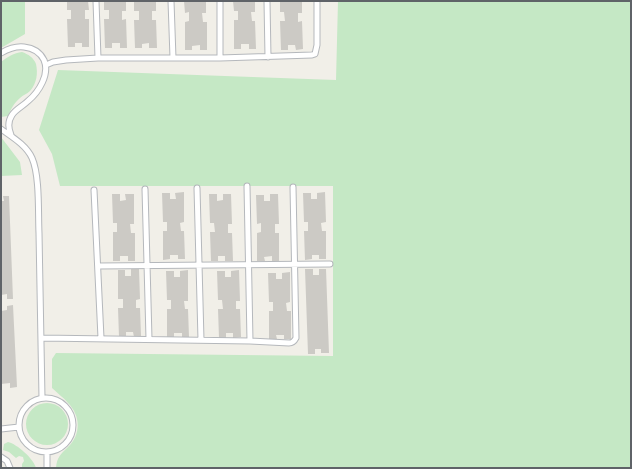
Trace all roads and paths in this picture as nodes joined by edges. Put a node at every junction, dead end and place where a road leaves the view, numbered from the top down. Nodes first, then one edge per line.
1 (96, 1) edge
2 (171, 1) edge
3 (220, 1) edge
4 (267, 1) edge
5 (317, 1) edge
6 (1, 53) edge
7 (268, 57) junction
8 (98, 58) junction
9 (173, 58) junction
10 (220, 58) junction
11 (46, 65) junction
12 (1, 129) edge
13 (11, 136) junction
14 (247, 186) dead end
15 (293, 187) dead end
16 (197, 188) dead end
17 (145, 189) dead end
18 (94, 190) dead end
19 (294, 264) junction
20 (330, 264) dead end
21 (249, 265) junction
22 (98, 266) junction
23 (147, 266) junction
24 (199, 266) junction
25 (41, 338) junction
26 (101, 338) junction
27 (148, 339) junction
28 (201, 340) junction
29 (250, 341) junction
30 (42, 398) junction
31 (19, 427) junction
32 (1, 428) edge
33 (47, 452) junction
34 (1, 457) edge
35 (10, 468) edge
36 (47, 468) edge

1 - 8 lane
2 - 9 lane
3 - 10 lane
4 - 7 lane
5 - 7 lane
6 - 11 lane
7 - 10 lane
8 - 9 lane
8 - 11 lane
9 - 10 lane
11 - 13 lane
12 - 13 lane
13 - 25 lane
14 - 21 lane
15 - 19 lane
16 - 24 lane
17 - 23 lane
18 - 22 lane
19 - 20 lane
19 - 21 lane
19 - 29 lane
21 - 24 lane
21 - 29 lane
22 - 23 lane
22 - 26 lane
23 - 24 lane
23 - 27 lane
24 - 28 lane
25 - 26 lane
25 - 30 lane
26 - 27 lane
27 - 28 lane
28 - 29 lane
30 - 31 lane
30 - 33 lane
31 - 32 lane
31 - 33 lane
33 - 36 lane
34 - 35 lane

